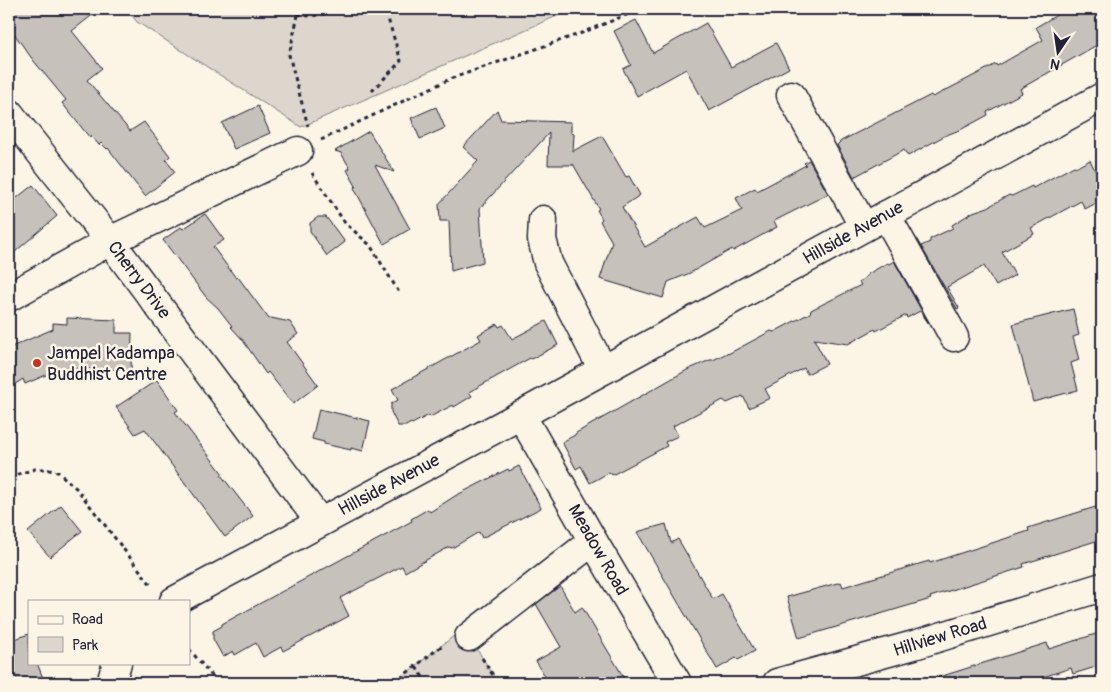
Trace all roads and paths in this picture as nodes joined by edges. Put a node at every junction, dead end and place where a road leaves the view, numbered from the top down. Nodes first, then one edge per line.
1 (291, 9) edge
2 (336, 9) edge
3 (385, 9) edge
4 (641, 9) edge
5 (298, 15) junction
6 (372, 91) dead end
7 (791, 95) dead end
8 (1102, 97) edge
9 (9, 113) edge
10 (306, 147) junction
11 (543, 220) dead end
12 (875, 221) junction
13 (110, 241) junction
14 (400, 294) dead end
15 (9, 297) edge
16 (954, 337) dead end
17 (603, 370) junction
18 (520, 415) junction
19 (9, 477) edge
20 (320, 522) junction
21 (593, 541) junction
22 (1102, 587) edge
23 (163, 594) edge
24 (469, 637) dead end
25 (190, 650) edge
26 (117, 664) edge
27 (416, 666) dead end
28 (111, 683) edge
29 (218, 683) edge
30 (427, 683) edge
31 (678, 683) edge
32 (777, 683) edge

1 - 5 path
2 - 5 path
3 - 6 path
4 - 10 path
5 - 10 path
7 - 12 street
8 - 12 street, Hillside Avenue
9 - 13 street, Cherry Drive
10 - 13 street
10 - 14 path
11 - 17 street
12 - 16 street
12 - 17 street, Hillside Avenue
13 - 15 street
13 - 20 street, Cherry Drive
17 - 18 street, Hillside Avenue
18 - 20 street, Hillside Avenue
18 - 21 street, Meadow Road
19 - 23 path
20 - 23 street, Hillside Avenue
21 - 24 street
21 - 31 street, Meadow Road
22 - 32 street, Hillview Road
25 - 29 path
26 - 28 street
27 - 30 path

